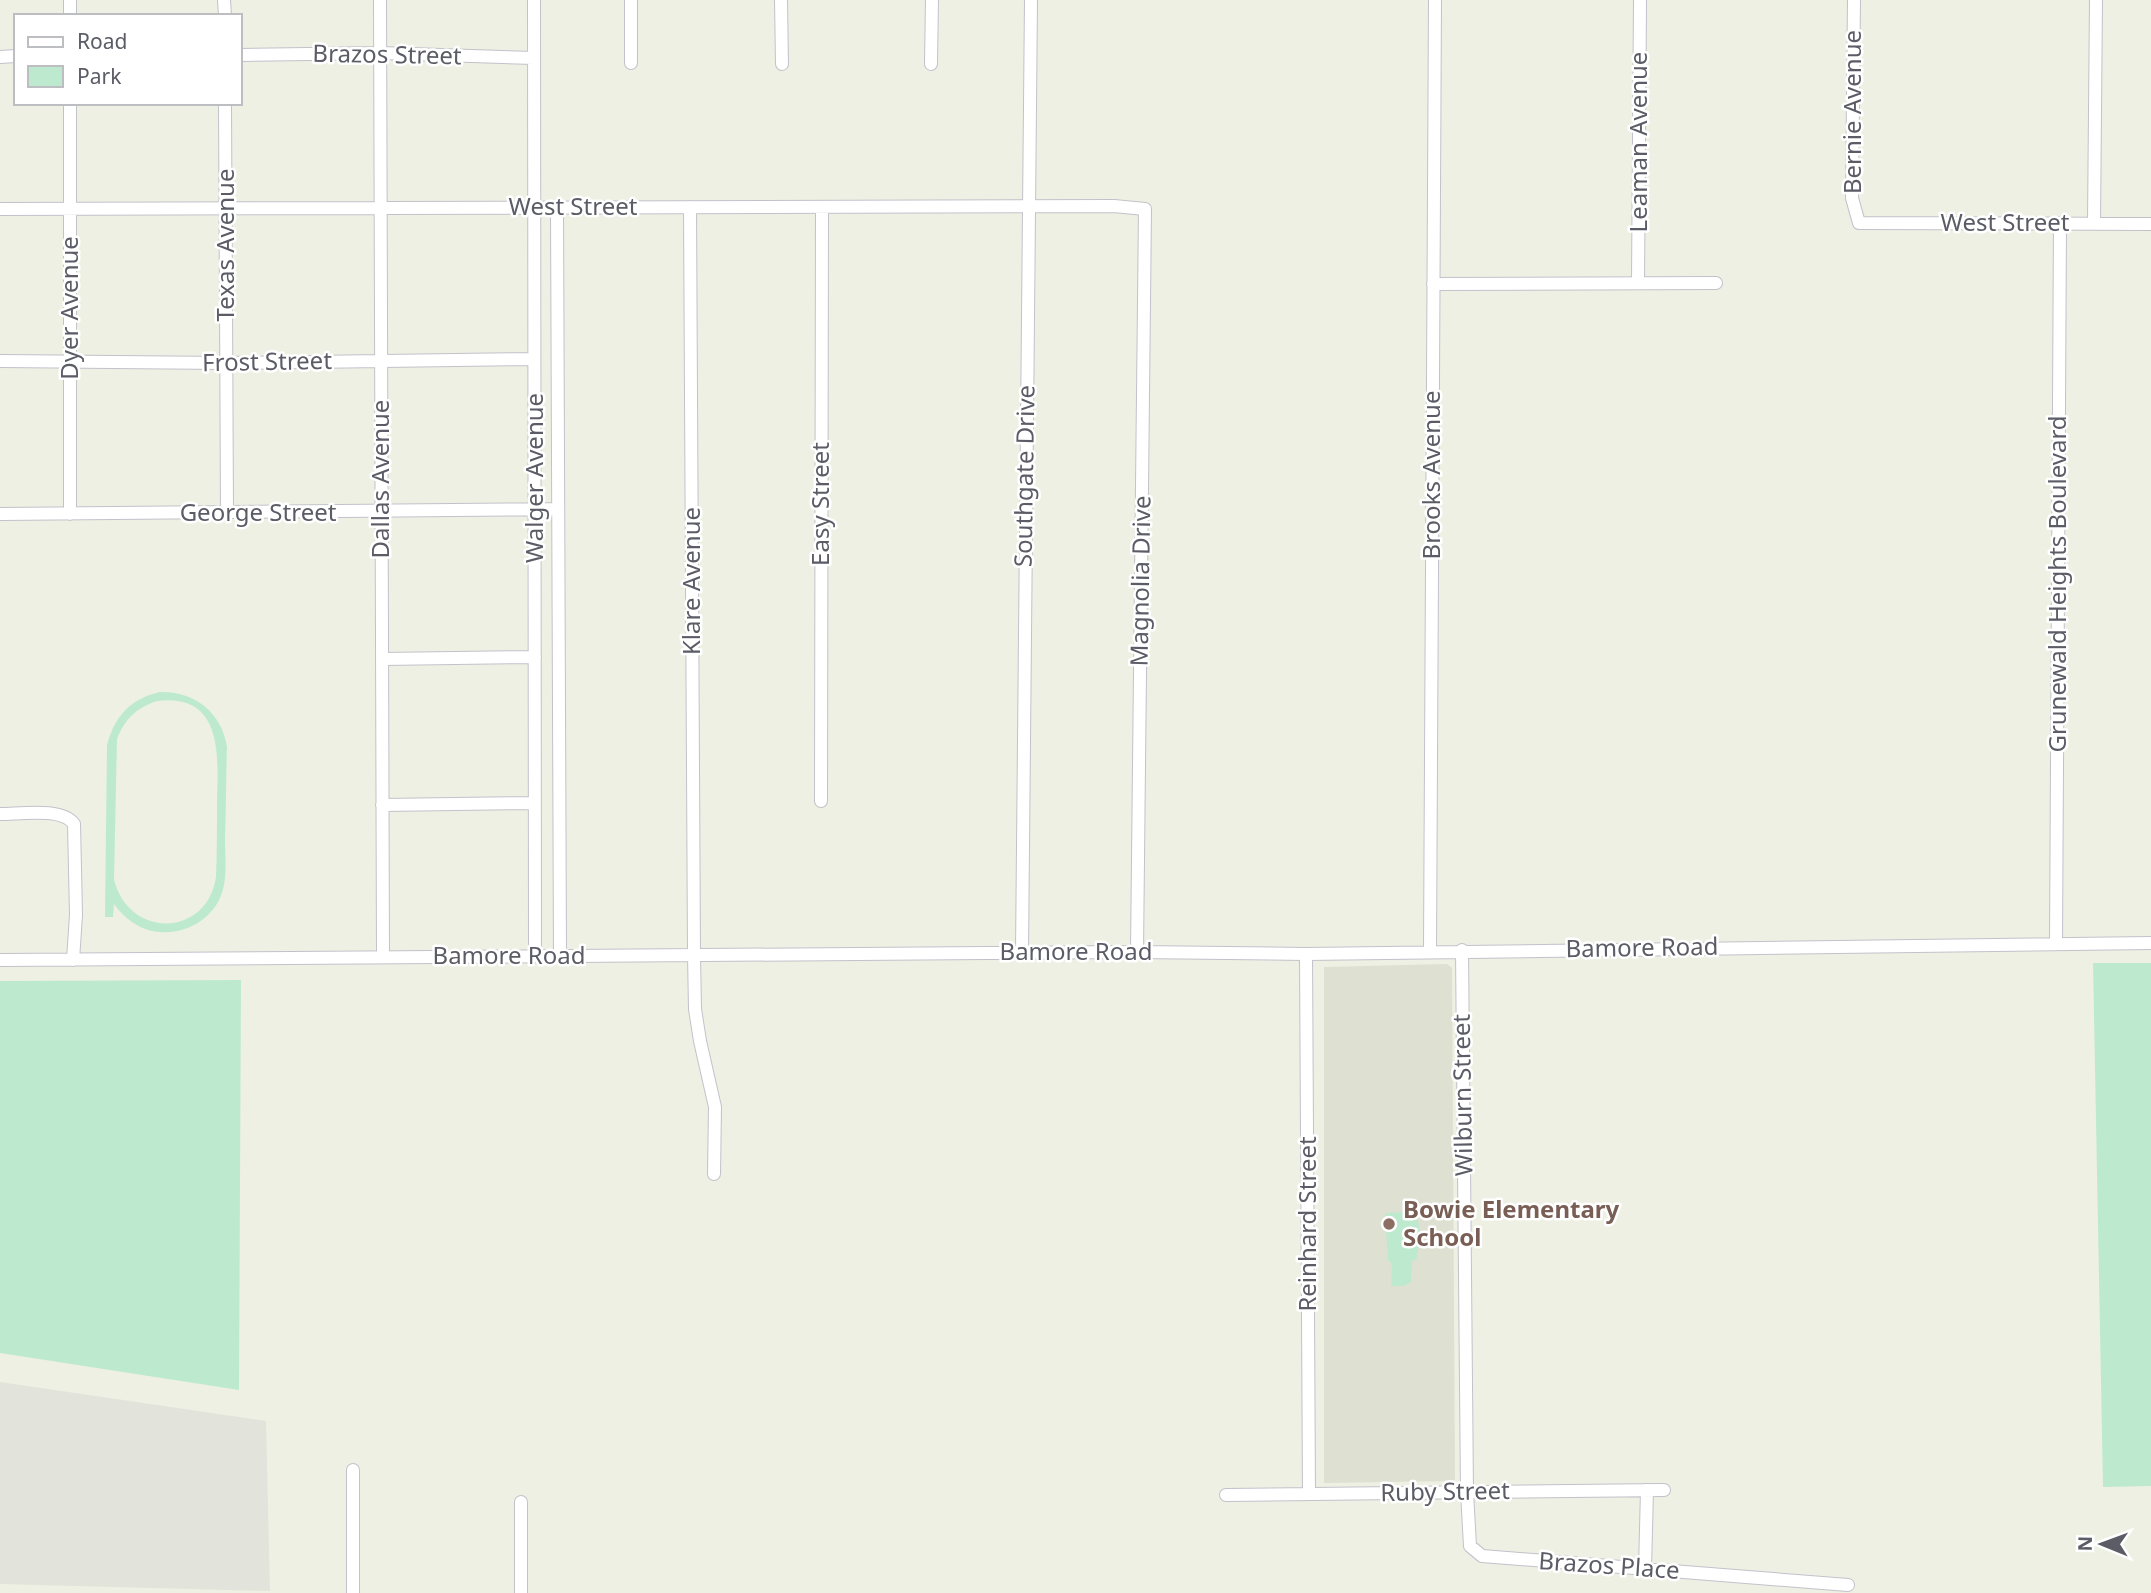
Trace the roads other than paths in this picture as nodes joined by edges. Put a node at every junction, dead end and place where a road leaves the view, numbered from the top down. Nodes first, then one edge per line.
1 (380, 0) edge
2 (534, 0) edge
3 (631, 0) edge
4 (781, 0) edge
5 (932, 0) edge
6 (1031, 0) edge
7 (1435, 0) edge
8 (1640, 0) edge
9 (1854, 0) edge
10 (2096, 0) edge
11 (380, 54) junction
12 (242, 55) edge
13 (534, 58) junction
14 (631, 63) dead end
15 (782, 64) dead end
16 (931, 64) dead end
17 (70, 105) edge
18 (225, 105) edge
19 (1028, 206) junction
20 (534, 207) junction
21 (558, 207) junction
22 (690, 207) junction
23 (822, 207) junction
24 (70, 208) junction
25 (225, 208) junction
26 (380, 208) junction
27 (0, 209) edge
28 (1145, 209) joint
29 (1859, 223) joint
30 (2060, 223) junction
31 (2094, 223) junction
32 (2151, 223) edge
33 (1638, 283) junction
34 (1716, 283) dead end
35 (1433, 284) junction
36 (534, 359) junction
37 (381, 360) junction
38 (0, 361) edge
39 (71, 361) junction
40 (226, 363) junction
41 (558, 509) junction
42 (535, 510) junction
43 (227, 512) junction
44 (381, 512) junction
45 (0, 514) edge
46 (70, 514) junction
47 (535, 657) junction
48 (382, 659) junction
49 (821, 801) dead end
50 (535, 803) junction
51 (382, 806) junction
52 (0, 814) edge
53 (2151, 943) edge
54 (2056, 944) junction
55 (1430, 950) junction
56 (1462, 950) junction
57 (1137, 952) junction
58 (1022, 953) junction
59 (1306, 954) junction
60 (535, 956) junction
61 (560, 956) junction
62 (694, 956) junction
63 (383, 957) junction
64 (0, 960) edge
65 (73, 960) junction
66 (714, 1174) dead end
67 (353, 1470) dead end
68 (1647, 1490) junction
69 (1664, 1490) dead end
70 (1467, 1492) junction
71 (1309, 1494) junction
72 (1226, 1495) dead end
73 (521, 1502) dead end
74 (1645, 1569) junction
75 (1848, 1585) dead end
76 (353, 1593) edge
77 (521, 1593) edge

1 - 11 street, Dallas Avenue
2 - 13 street, Walger Avenue
3 - 14 street
4 - 15 street
5 - 16 street
6 - 19 street, Southgate Drive
7 - 35 street, Brooks Avenue
8 - 33 street, Leaman Avenue
9 - 29 street, Bernie Avenue
10 - 31 street
11 - 12 street, Brazos Street
11 - 13 street, Brazos Street
11 - 26 street, Dallas Avenue
13 - 20 street, Walger Avenue
17 - 24 street, Dyer Avenue
18 - 25 street, Texas Avenue
19 - 23 street, West Street
19 - 28 street, West Street
19 - 58 street, Southgate Drive
20 - 21 street, West Street
20 - 26 street, West Street
20 - 36 street, Walger Avenue
21 - 22 street, West Street
21 - 41 street, Walger Avenue
22 - 23 street, West Street
22 - 62 street, Klare Avenue
23 - 49 street, Easy Street
24 - 25 street, West Street
24 - 27 street, West Street
24 - 39 street, Dyer Avenue
25 - 26 street, West Street
25 - 40 street, Texas Avenue
26 - 37 street, Dallas Avenue
28 - 57 street, Magnolia Drive
29 - 30 street, West Street
30 - 31 street, West Street
30 - 54 street, Grunewald Heights Boulevard
31 - 32 street, West Street
33 - 34 street
33 - 35 street
35 - 55 street, Brooks Avenue
36 - 37 street, Frost Street
36 - 42 street, Walger Avenue
37 - 40 street, Frost Street
37 - 44 street, Dallas Avenue
38 - 39 street, Frost Street
39 - 40 street, Frost Street
39 - 46 street, Dyer Avenue
40 - 43 street, Texas Avenue
41 - 42 street, George Street
41 - 61 street, Walger Avenue
42 - 44 street, George Street
42 - 47 street, Walger Avenue
43 - 44 street, George Street
43 - 46 street, George Street
44 - 48 street, Dallas Avenue
45 - 46 street, George Street
47 - 48 street
47 - 50 street, Walger Avenue
48 - 51 street, Dallas Avenue
50 - 51 street
50 - 60 street, Walger Avenue
51 - 63 street, Dallas Avenue
52 - 65 street
53 - 54 street, Bamore Road
54 - 56 street, Bamore Road
55 - 56 street, Bamore Road
55 - 59 street, Bamore Road
56 - 70 street, Wilburn Street
57 - 58 street, Bamore Road
57 - 59 street, Bamore Road
58 - 62 street, Bamore Road
59 - 71 street, Reinhard Street
60 - 61 street, Bamore Road
60 - 63 street, Bamore Road
61 - 62 street, Bamore Road
62 - 66 street, Klare Avenue
63 - 65 street, Bamore Road
64 - 65 street, Bamore Road
67 - 76 street
68 - 69 street, Ruby Street
68 - 70 street, Ruby Street
68 - 74 street
70 - 71 street, Ruby Street
70 - 74 street, Brazos Place
71 - 72 street, Ruby Street
73 - 77 street
74 - 75 street, Brazos Place

